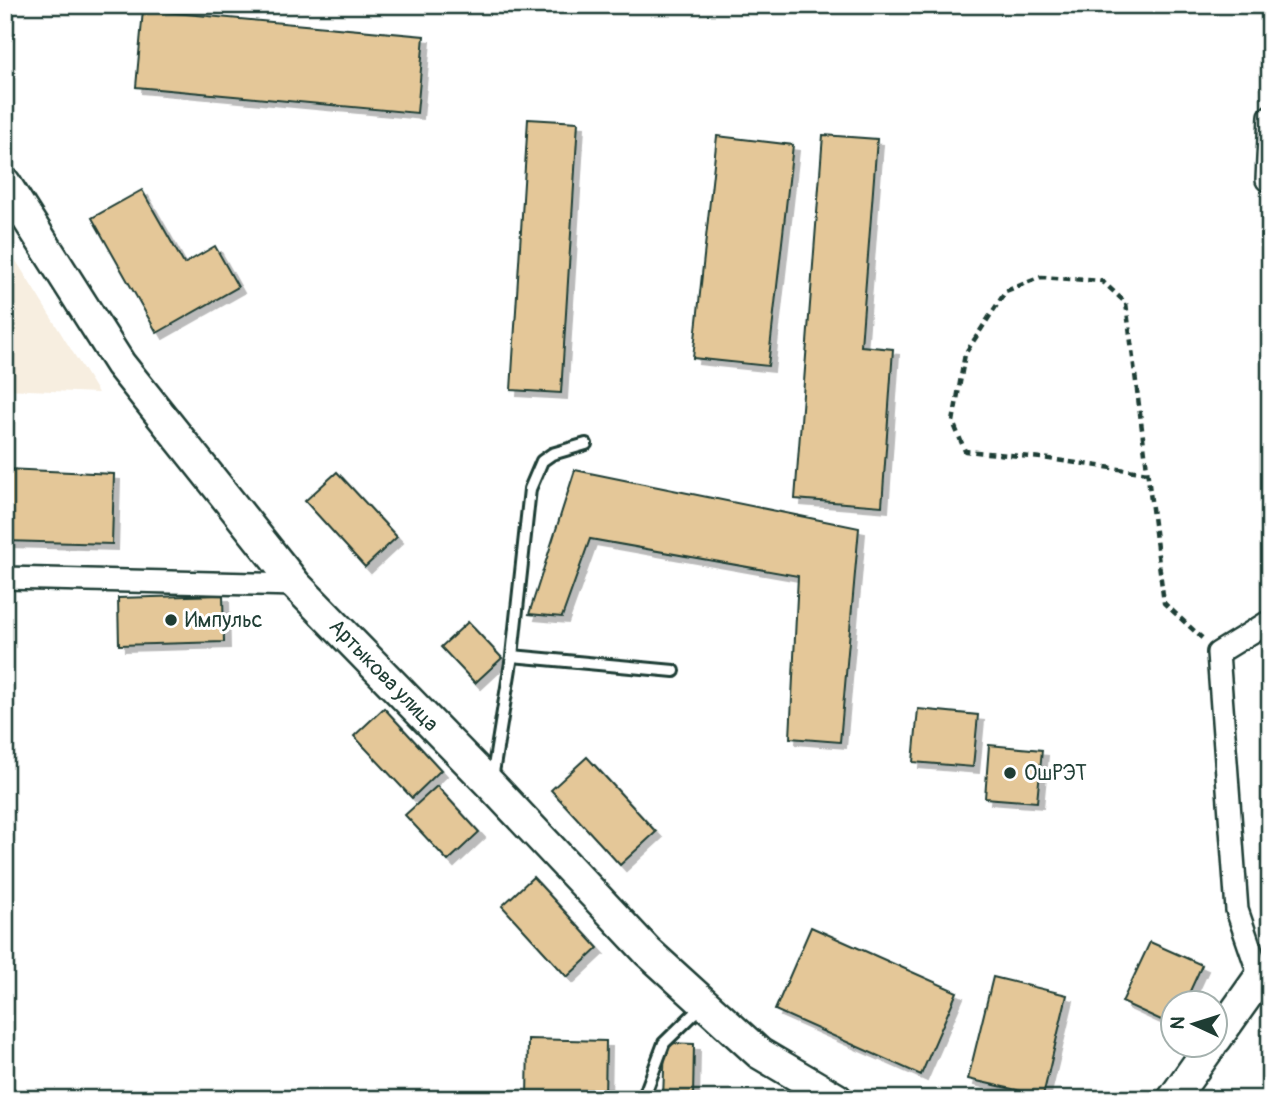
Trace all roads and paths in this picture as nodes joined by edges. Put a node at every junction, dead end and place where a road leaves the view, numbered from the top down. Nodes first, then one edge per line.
1 (1270, 116) edge
2 (1270, 181) edge
3 (5, 183) edge
4 (586, 444) dead end
5 (1148, 473) junction
6 (5, 578) edge
7 (296, 585) junction
8 (1270, 621) edge
9 (1218, 653) junction
10 (512, 656) junction
11 (674, 671) dead end
12 (491, 785) junction
13 (1265, 974) edge
14 (704, 1003) junction
15 (1230, 1020) edge
16 (1203, 1058) edge
17 (643, 1099) edge
18 (837, 1099) edge
19 (1173, 1099) edge

1 - 2 street
3 - 7 main road, Артыкова улица
4 - 10 lane
5 - 5 path
5 - 9 path
6 - 7 street
7 - 12 main road, Артыкова улица
8 - 9 street
9 - 13 street
10 - 11 lane
10 - 12 lane
12 - 14 main road, Артыкова улица
13 - 15 main road
14 - 17 lane
14 - 18 main road, Артыкова улица
16 - 19 main road

